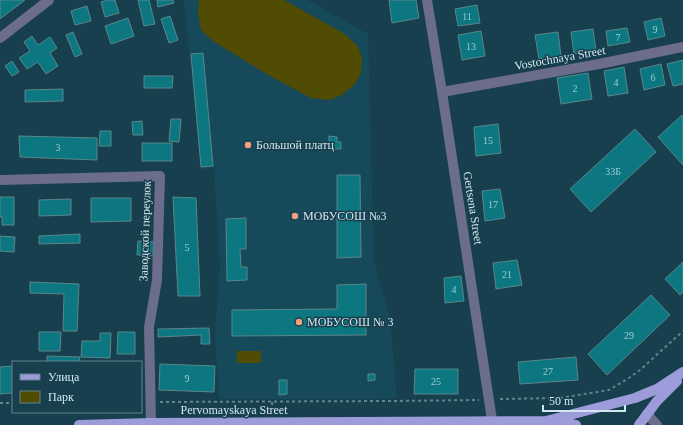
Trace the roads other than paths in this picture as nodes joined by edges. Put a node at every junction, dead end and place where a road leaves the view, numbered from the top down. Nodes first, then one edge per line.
1 (49, 0) edge
2 (427, 0) edge
3 (0, 38) edge
4 (683, 47) edge
5 (442, 92) junction
6 (0, 180) edge
7 (683, 374) edge
8 (647, 414) junction
9 (492, 420) junction
10 (546, 421) junction
11 (151, 423) junction
12 (395, 423) edge
13 (79, 425) edge
14 (531, 425) edge
15 (576, 425) edge
16 (639, 425) edge
17 (657, 425) edge

1 - 3 street
2 - 5 street, Gertsena Street
4 - 5 street, Vostochnaya Street
5 - 9 street, Gertsena Street
6 - 11 street, Заводской переулок
7 - 8 main road, Pervomayskaya Street
7 - 10 main road, Pervomayskaya Street
8 - 16 main road, Pervomayskaya Street
8 - 17 street
9 - 10 main road, Pervomayskaya Street
9 - 12 main road, Pervomayskaya Street
10 - 14 main road
10 - 15 main road
11 - 12 main road, Pervomayskaya Street
11 - 13 main road, Pervomayskaya Street

